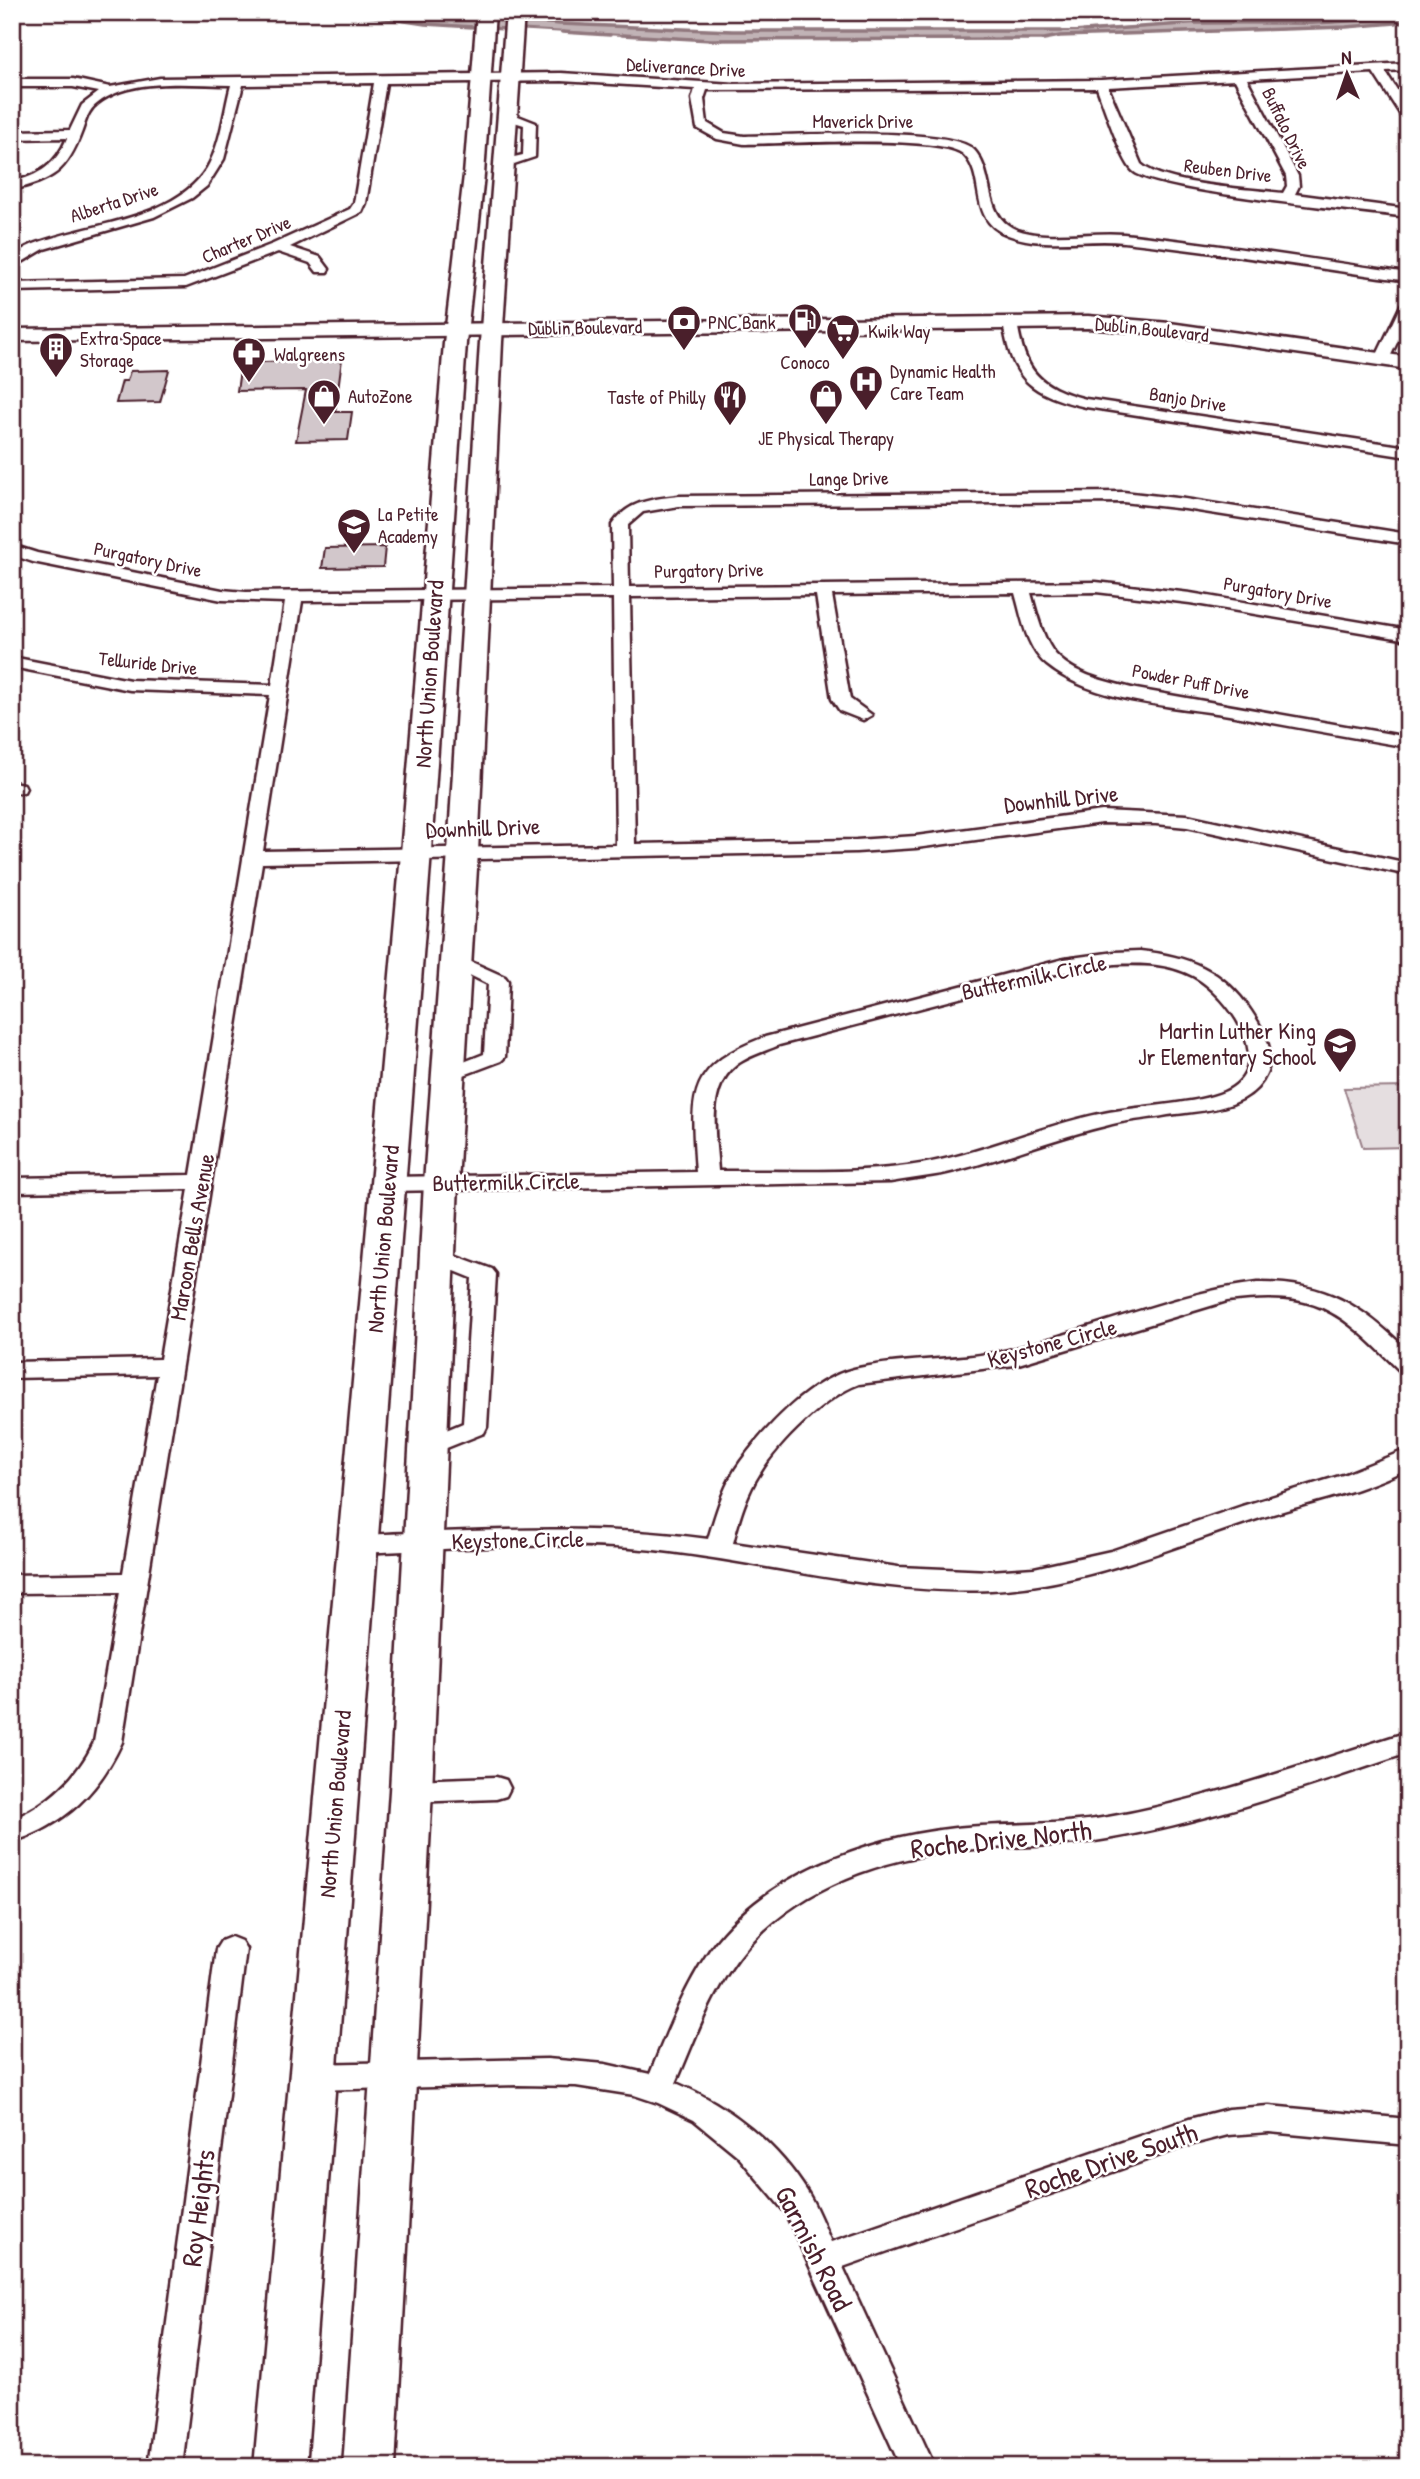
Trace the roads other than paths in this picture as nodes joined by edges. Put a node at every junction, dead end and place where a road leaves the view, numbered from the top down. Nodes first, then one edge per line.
1 (515, 12) edge
2 (485, 23) edge
3 (1408, 66) edge
4 (1377, 68) junction
5 (1240, 77) junction
6 (481, 78) junction
7 (509, 78) junction
8 (381, 79) junction
9 (238, 80) junction
10 (12, 83) edge
11 (1101, 84) junction
12 (702, 87) junction
13 (112, 91) junction
14 (1408, 117) edge
15 (75, 134) junction
16 (12, 135) edge
17 (12, 186) edge
18 (1287, 197) junction
19 (1408, 213) edge
20 (278, 247) junction
21 (12, 264) edge
22 (322, 269) dead end
23 (1408, 277) edge
24 (12, 287) edge
25 (1408, 305) edge
26 (1010, 322) junction
27 (457, 328) junction
28 (491, 328) junction
29 (12, 335) edge
30 (1382, 359) junction
31 (1408, 363) edge
32 (1408, 452) edge
33 (1408, 539) edge
34 (12, 550) edge
35 (1021, 587) junction
36 (823, 590) junction
37 (619, 593) junction
38 (476, 595) junction
39 (435, 596) junction
40 (293, 598) junction
41 (1408, 635) edge
42 (12, 662) edge
43 (281, 690) junction
44 (863, 715) dead end
45 (1408, 742) edge
46 (626, 849) junction
47 (463, 852) junction
48 (416, 854) junction
49 (253, 857) junction
50 (1408, 869) edge
51 (456, 961) junction
52 (448, 1075) junction
53 (708, 1180) junction
54 (201, 1182) junction
55 (441, 1183) junction
56 (388, 1184) junction
57 (12, 1185) edge
58 (1408, 1365) edge
59 (169, 1367) junction
60 (12, 1370) edge
61 (1408, 1457) edge
62 (425, 1542) junction
63 (359, 1544) junction
64 (718, 1550) junction
65 (134, 1582) junction
66 (12, 1584) edge
67 (1408, 1742) edge
68 (496, 1788) dead end
69 (411, 1791) junction
70 (12, 1831) edge
71 (231, 1949) dead end
72 (392, 2075) junction
73 (311, 2077) junction
74 (658, 2090) junction
75 (1408, 2132) edge
76 (824, 2259) junction
77 (165, 2467) edge
78 (280, 2467) edge
79 (369, 2467) edge
80 (918, 2467) edge

1 - 7 main road, North Union Boulevard
2 - 6 main road, North Union Boulevard
3 - 4 street, Deliverance Drive
4 - 5 street, Deliverance Drive
4 - 14 street
5 - 11 street, Deliverance Drive
5 - 18 street, Buffalo Drive
6 - 7 street, Deliverance Drive
6 - 8 street, Deliverance Drive
6 - 27 main road, North Union Boulevard
7 - 12 street, Deliverance Drive
7 - 28 main road, North Union Boulevard
8 - 9 street, Deliverance Drive
8 - 20 street, Charter Drive
9 - 13 street, Deliverance Drive
9 - 21 street, Alberta Drive
10 - 13 street
11 - 12 street, Deliverance Drive
11 - 18 street, Reuben Drive
12 - 23 street, Maverick Drive
13 - 15 street, Deliverance Drive
15 - 16 street
15 - 17 street, Deliverance Drive
18 - 19 street, Reuben Drive
20 - 22 street
20 - 24 street, Charter Drive
25 - 30 street
26 - 28 main road, Dublin Boulevard
26 - 30 main road, Dublin Boulevard
26 - 32 street, Banjo Drive
27 - 28 main road, Dublin Boulevard
27 - 29 main road, Dublin Boulevard
27 - 39 main road, North Union Boulevard
28 - 38 main road, North Union Boulevard
30 - 31 main road, Dublin Boulevard
33 - 37 street, Lange Drive
34 - 40 street, Purgatory Drive
35 - 36 street, Purgatory Drive
35 - 41 street, Purgatory Drive
35 - 45 street, Powder Puff Drive
36 - 37 street, Purgatory Drive
36 - 44 street
37 - 38 street, Purgatory Drive
37 - 46 street, Lange Drive
38 - 39 street, Purgatory Drive
38 - 47 main road, North Union Boulevard
39 - 40 street, Purgatory Drive
39 - 48 main road, North Union Boulevard
40 - 43 street, Maroon Bells Avenue
42 - 43 street, Telluride Drive
43 - 49 street, Maroon Bells Avenue
46 - 47 street, Downhill Drive
46 - 50 street, Downhill Drive
47 - 48 street, Downhill Drive
47 - 51 main road, North Union Boulevard
48 - 49 street, Downhill Drive
48 - 56 main road, North Union Boulevard
49 - 54 street, Maroon Bells Avenue
51 - 52 main road, North Union Boulevard
51 - 52 street
52 - 55 main road, North Union Boulevard
53 - 53 street, Buttermilk Circle
53 - 55 street, Buttermilk Circle
54 - 57 street
54 - 59 street, Maroon Bells Avenue
55 - 56 street, Buttermilk Circle
55 - 62 main road, North Union Boulevard
56 - 63 main road, North Union Boulevard
58 - 64 street, Keystone Circle
59 - 60 street
59 - 65 street, Maroon Bells Avenue
61 - 64 street, Keystone Circle
62 - 63 street, Keystone Circle
62 - 64 street, Keystone Circle
62 - 69 main road, North Union Boulevard
63 - 73 main road, North Union Boulevard
65 - 66 street
65 - 70 street, Maroon Bells Avenue
67 - 74 street, Roche Drive North
68 - 69 street
69 - 72 main road, North Union Boulevard
71 - 77 street, Roy Heights
72 - 73 street, Garmish Road
72 - 74 street, Garmish Road
72 - 79 main road, North Union Boulevard
73 - 78 main road, North Union Boulevard
74 - 76 street, Garmish Road
75 - 76 street, Roche Drive South
76 - 80 street, Garmish Road

